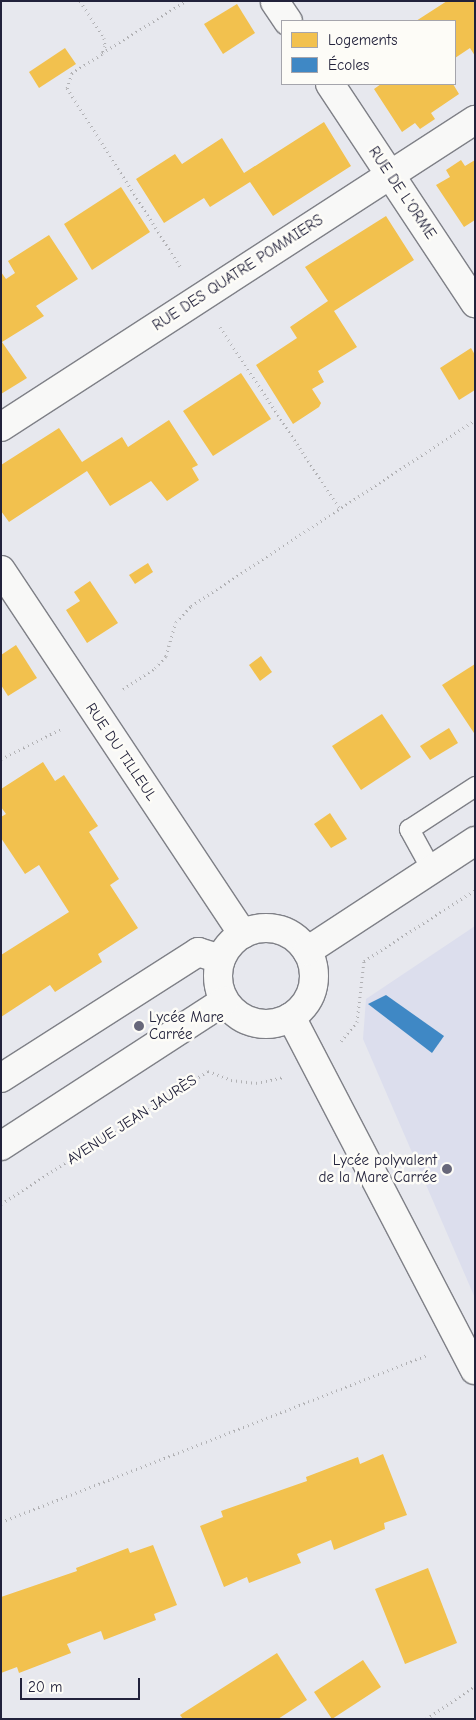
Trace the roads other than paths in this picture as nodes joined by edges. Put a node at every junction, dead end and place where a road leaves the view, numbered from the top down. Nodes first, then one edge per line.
1 (275, 2) edge
2 (287, 20) edge
3 (331, 85) edge
4 (475, 120) edge
5 (390, 175) junction
6 (475, 303) edge
7 (1, 427) edge
8 (1, 570) edge
9 (475, 786) edge
10 (475, 841) edge
11 (431, 869) junction
12 (243, 934) junction
13 (307, 951) junction
14 (221, 959) junction
15 (224, 1001) junction
16 (291, 1017) junction
17 (1, 1078) edge
18 (1, 1146) edge
19 (475, 1370) edge

1 - 2 street
3 - 5 street, RUE DE L'ORME
4 - 5 street, RUE DES QUATRE POMMIERS
5 - 6 street, RUE DE L'ORME
5 - 7 street, RUE DES QUATRE POMMIERS
8 - 12 street, RUE DU TILLEUL
9 - 11 lane
10 - 11 street
11 - 13 street
12 - 13 street
12 - 14 street
13 - 16 street
14 - 15 street
14 - 17 street
15 - 16 street
15 - 18 street
16 - 19 street

